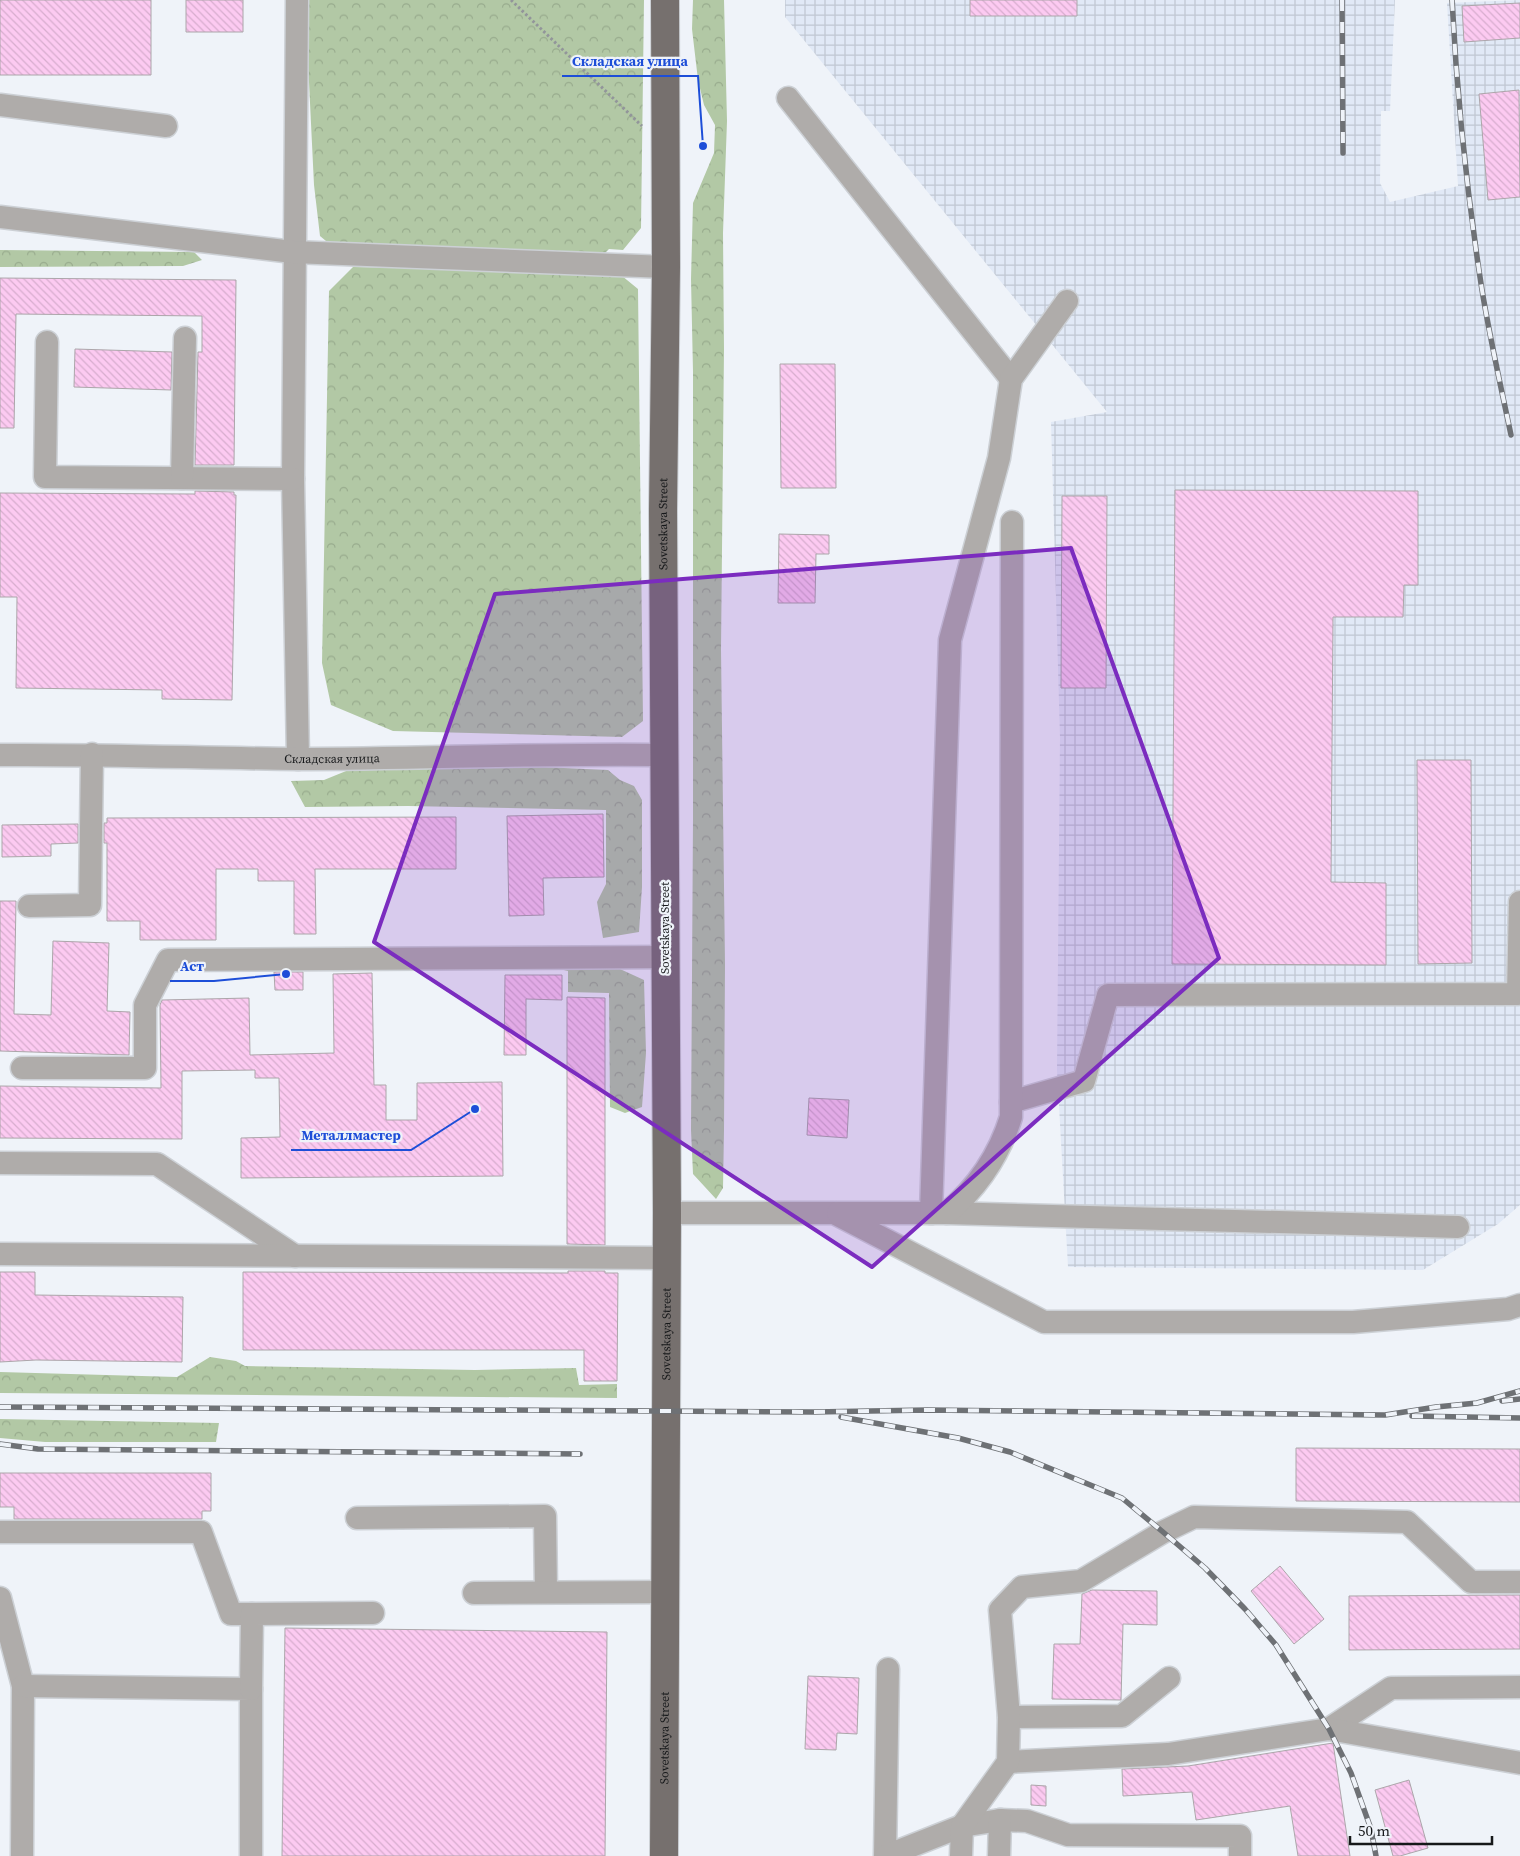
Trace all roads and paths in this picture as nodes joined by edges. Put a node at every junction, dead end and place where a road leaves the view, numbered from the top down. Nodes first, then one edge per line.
1 (296, 0) edge
2 (511, 0) edge
3 (665, 0) edge
4 (788, 98) dead end
5 (0, 105) edge
6 (166, 126) dead end
7 (647, 130) dead end
8 (0, 217) edge
9 (293, 252) junction
10 (666, 266) junction
11 (1067, 301) dead end
12 (185, 338) dead end
13 (47, 342) dead end
14 (1011, 379) junction
15 (182, 478) junction
16 (292, 479) junction
17 (1012, 522) dead end
18 (92, 754) junction
19 (0, 755) edge
20 (664, 755) junction
21 (298, 759) junction
22 (1520, 902) edge
23 (29, 906) dead end
24 (665, 957) junction
25 (22, 1068) dead end
26 (1011, 1102) junction
27 (0, 1163) edge
28 (667, 1213) junction
29 (834, 1213) junction
30 (939, 1213) junction
31 (1458, 1227) dead end
32 (0, 1254) edge
33 (295, 1256) junction
34 (666, 1258) junction
35 (1520, 1305) edge
36 (357, 1518) dead end
37 (0, 1532) edge
38 (1520, 1582) edge
39 (546, 1592) junction
40 (665, 1592) junction
41 (474, 1593) dead end
42 (0, 1598) edge
43 (373, 1613) dead end
44 (252, 1614) junction
45 (888, 1669) dead end
46 (1169, 1678) dead end
47 (23, 1686) junction
48 (1520, 1687) edge
49 (251, 1689) junction
50 (1009, 1717) junction
51 (1329, 1729) junction
52 (1008, 1762) junction
53 (1520, 1763) edge
54 (1000, 1820) junction
55 (962, 1826) junction
56 (22, 1856) edge
57 (251, 1856) edge
58 (664, 1856) edge
59 (886, 1856) edge
60 (961, 1856) edge
61 (999, 1856) edge
62 (1240, 1856) edge

1 - 9 street
2 - 7 path
3 - 10 main road, Sovetskaya Street
4 - 14 street
5 - 6 street
8 - 9 street
9 - 10 street
9 - 16 street
10 - 20 main road, Sovetskaya Street
11 - 14 street
12 - 15 street
13 - 15 street
14 - 30 street
15 - 16 street
16 - 21 street
17 - 26 street
18 - 19 street, Складская улица
18 - 21 street, Складская улица
18 - 23 street
20 - 21 street, Складская улица
20 - 24 main road, Sovetskaya Street
22 - 26 street
24 - 25 street
24 - 28 main road, Sovetskaya Street
26 - 30 street
27 - 33 street
28 - 29 street
28 - 34 main road, Sovetskaya Street
29 - 30 street
29 - 35 street
30 - 31 street
32 - 33 street
33 - 34 street
34 - 40 main road, Sovetskaya Street
36 - 39 street
37 - 44 street
38 - 50 street
39 - 40 street
39 - 41 street
40 - 58 main road, Sovetskaya Street
42 - 47 street
43 - 44 street
44 - 49 street
45 - 59 street
46 - 50 street
47 - 49 street
47 - 56 street
48 - 51 street
49 - 57 street
50 - 52 street
51 - 52 street
51 - 53 street
52 - 55 street
54 - 55 street
54 - 61 street
54 - 62 street
55 - 59 street
55 - 60 street

